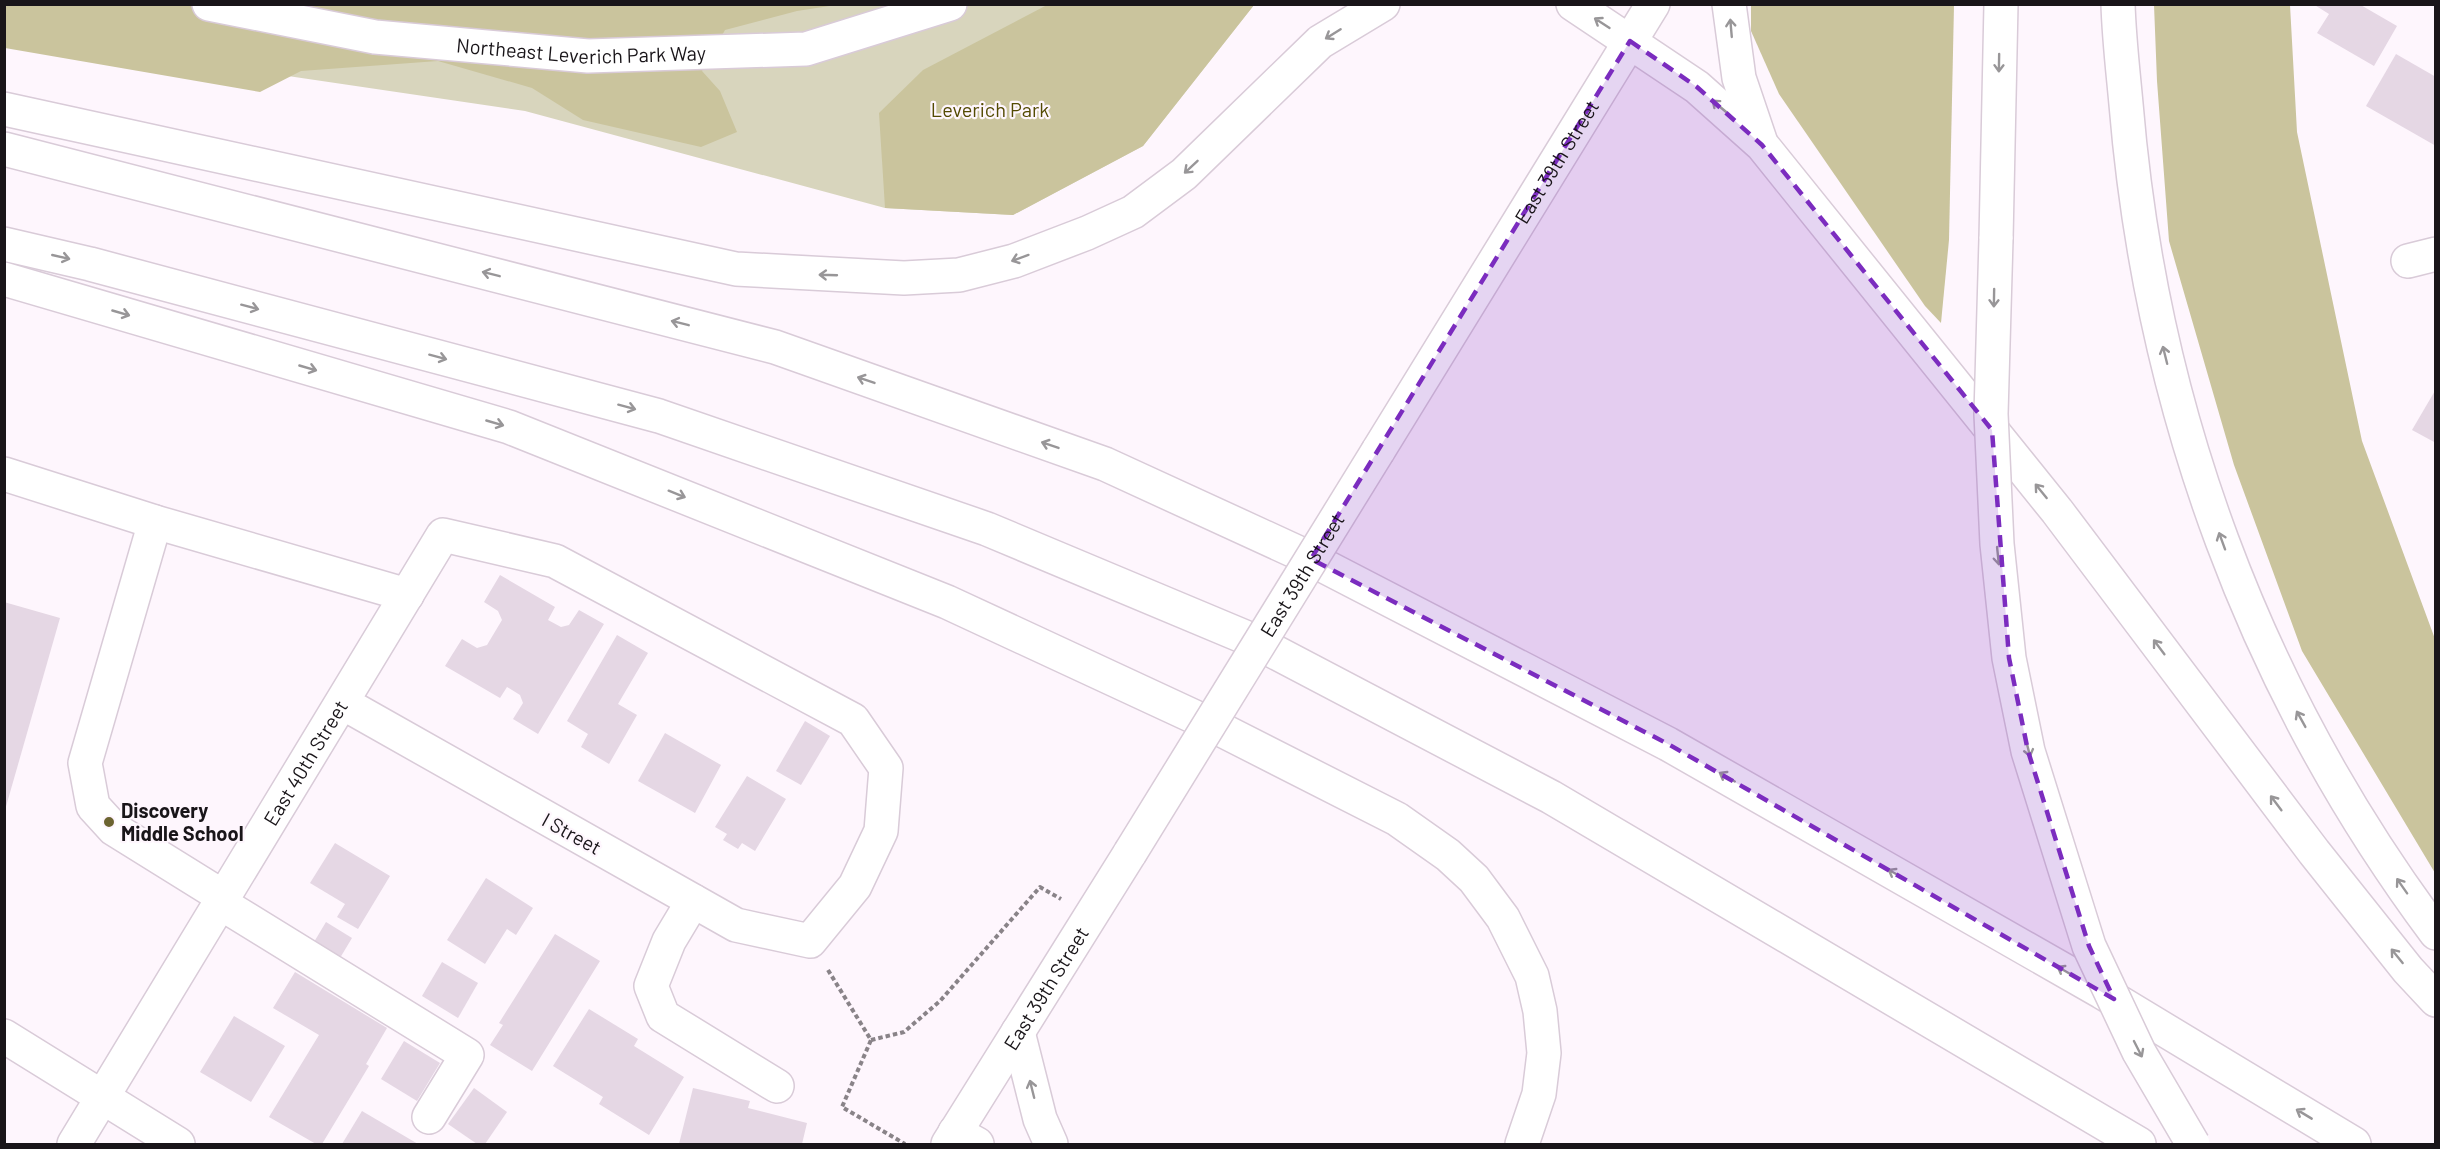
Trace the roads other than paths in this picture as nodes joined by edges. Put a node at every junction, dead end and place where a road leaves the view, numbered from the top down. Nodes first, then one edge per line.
1 (209, 4) edge
2 (950, 4) edge
3 (1383, 4) edge
4 (1573, 4) edge
5 (1653, 4) edge
6 (1729, 4) edge
7 (2001, 4) edge
8 (2118, 4) edge
9 (1630, 41) junction
10 (4, 109) edge
11 (1762, 145) junction
12 (4, 149) edge
13 (4, 244) edge
14 (4, 279) edge
15 (4, 474) edge
16 (155, 522) junction
17 (407, 596) junction
18 (342, 703) junction
19 (224, 901) junction
20 (693, 901) junction
21 (2436, 933) edge
22 (810, 941) joint
23 (2436, 1000) edge
24 (1018, 1032) junction
25 (4, 1036) edge
26 (777, 1086) dead end
27 (102, 1098) junction
28 (429, 1117) dead end
29 (960, 1140) edge
30 (74, 1144) edge
31 (178, 1144) edge
32 (1051, 1144) edge
33 (1522, 1144) edge
34 (2139, 1144) edge
35 (2193, 1144) edge
36 (2355, 1144) edge

1 - 2 main road, Northeast Leverich Park Way
3 -> 10 main road
9 -> 4 main road
5 - 9 main road, East 39th Street
11 -> 6 main road
7 -> 35 main road, bridge
21 -> 8 main road
11 -> 9 main road
9 - 24 main road, East 39th Street, bridge
23 -> 11 main road
36 -> 12 main road
13 -> 34 main road
14 -> 33 main road
15 - 16 main road
16 - 17 main road
16 - 19 main road
17 - 18 main road, East 40th Street
17 - 22 main road, East 40th Street
18 - 19 main road, East 40th Street
18 - 20 main road, I Street
19 - 27 main road, East 40th Street
19 - 28 main road
20 - 22 main road, I Street
20 - 26 main road
24 - 29 main road, East 39th Street
32 -> 24 main road
25 - 27 main road
27 - 30 main road, East 40th Street
27 - 31 main road

